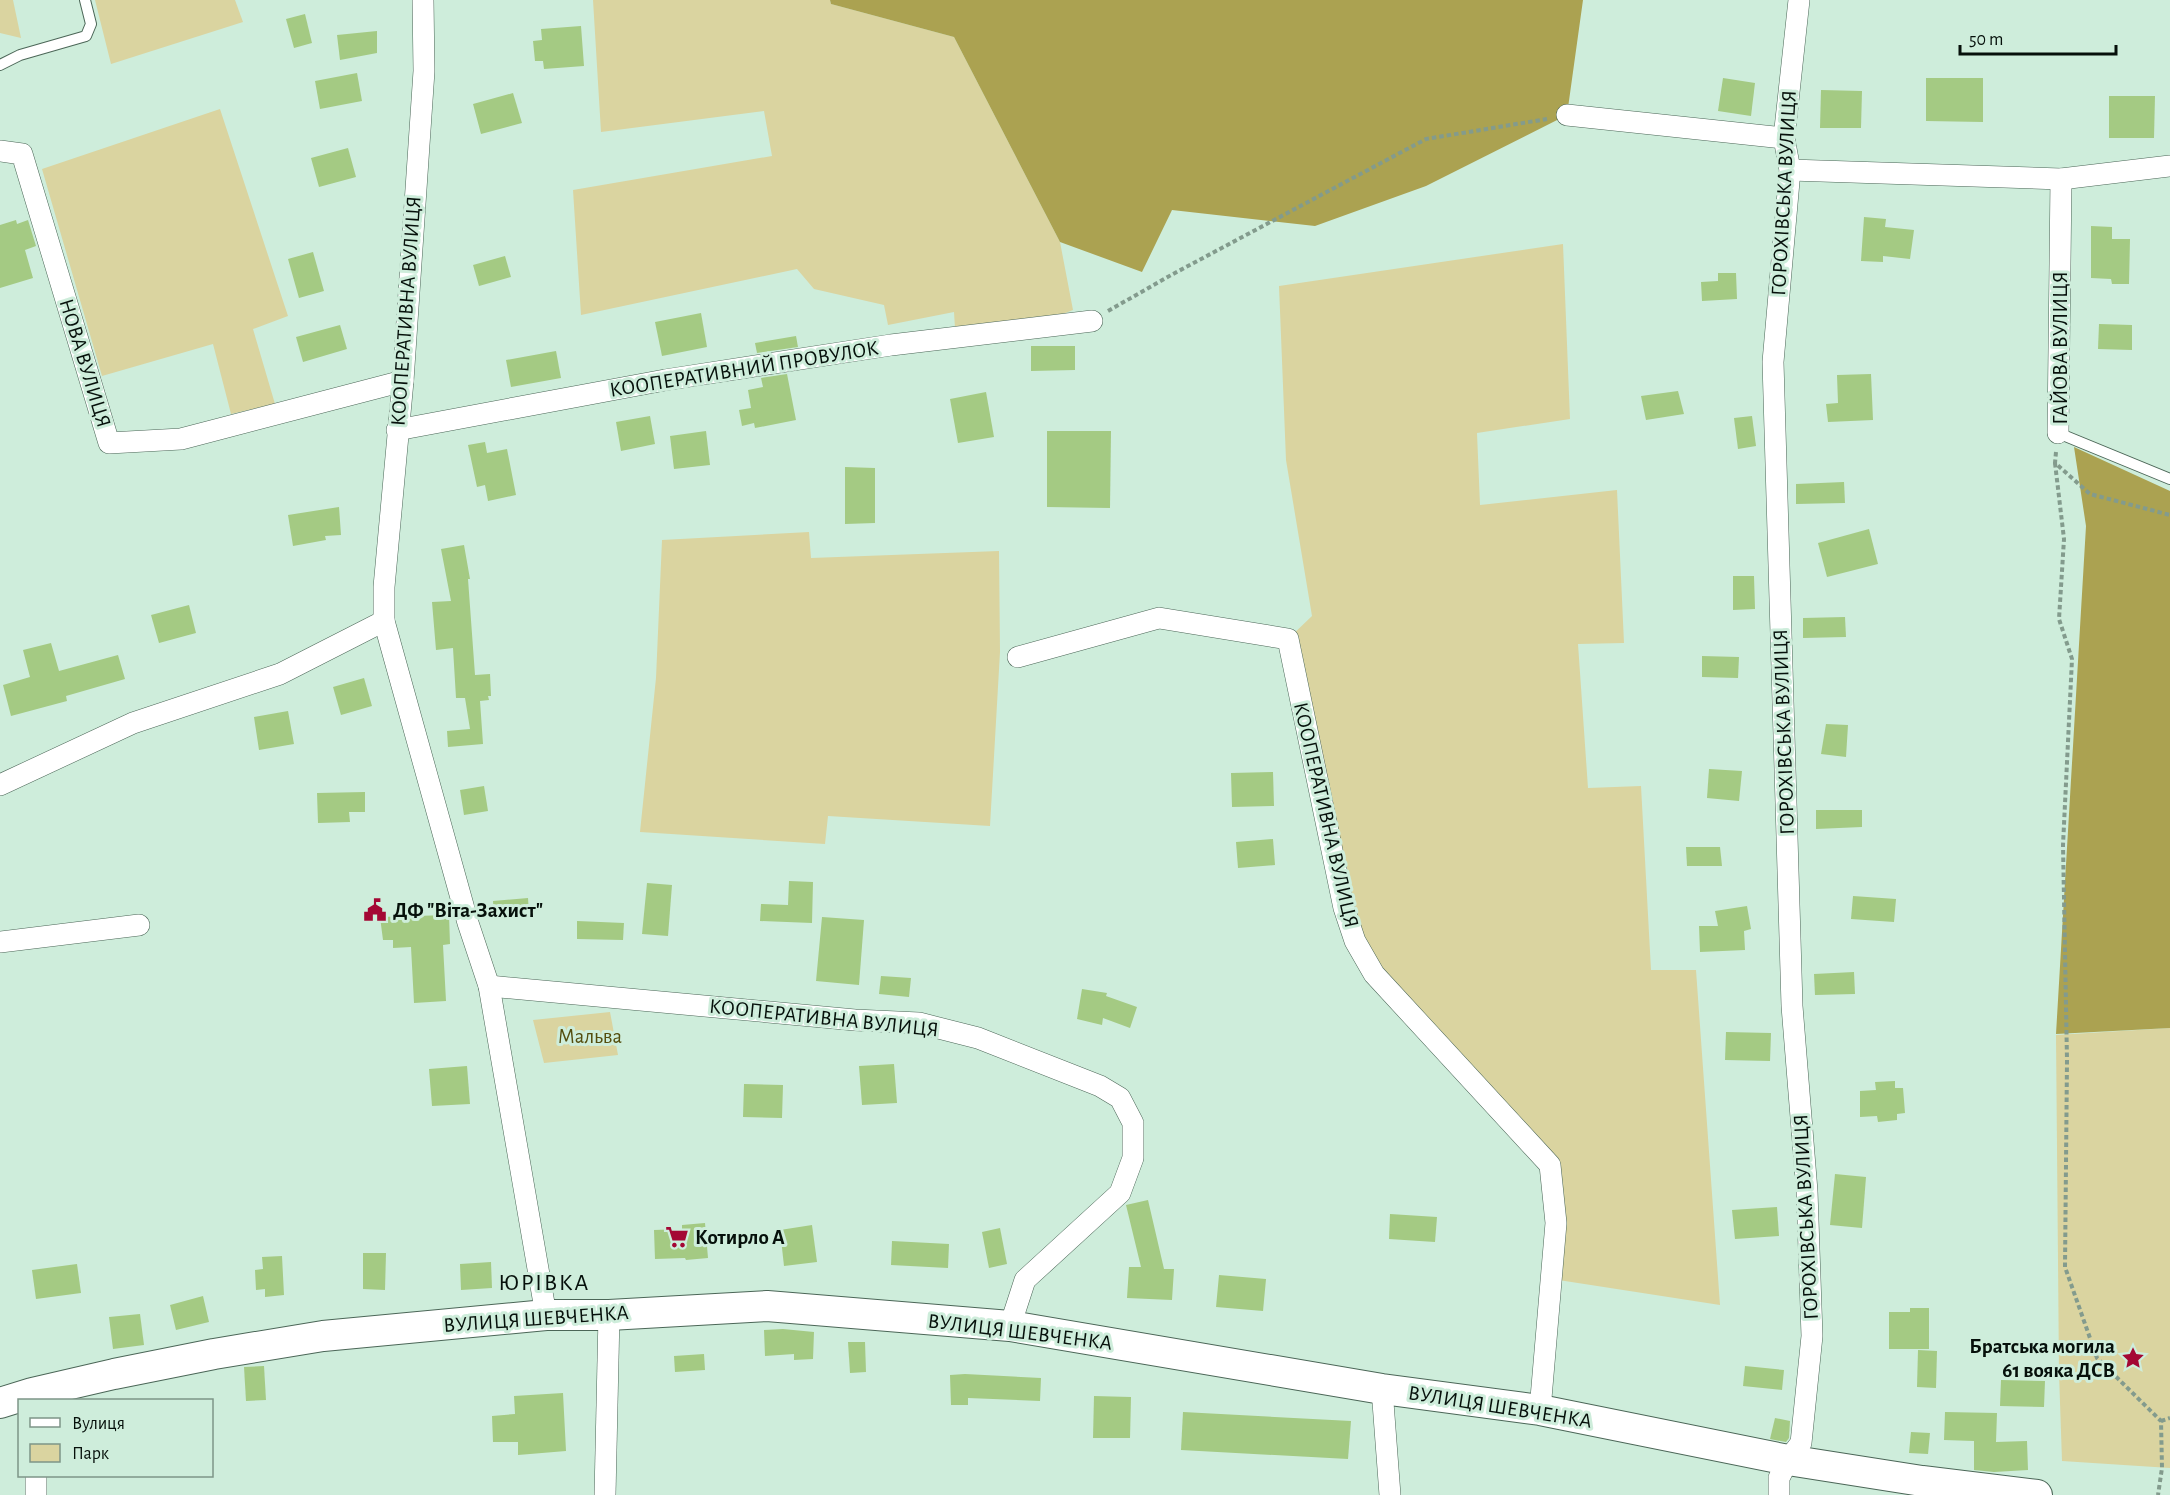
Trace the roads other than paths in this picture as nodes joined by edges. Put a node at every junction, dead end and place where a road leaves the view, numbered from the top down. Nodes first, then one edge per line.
1 (85, 0) edge
2 (423, 0) edge
3 (1799, 0) edge
4 (0, 65) edge
5 (1567, 115) road end
6 (1784, 138) junction
7 (0, 151) edge
8 (2170, 166) edge
9 (1790, 170) junction
10 (2061, 179) junction
11 (1092, 321) road end
12 (403, 381) junction
13 (398, 430) junction
14 (2058, 433) joint
15 (2170, 479) edge
16 (384, 621) junction
17 (1018, 657) dead end
18 (0, 785) edge
19 (139, 925) dead end
20 (0, 942) edge
21 (489, 986) junction
22 (609, 1314) junction
23 (546, 1316) junction
24 (1010, 1326) junction
25 (1382, 1389) junction
26 (32, 1397) edge
27 (18, 1400) edge
28 (0, 1403) edge
29 (1540, 1410) junction
30 (1788, 1460) junction
31 (36, 1477) edge
32 (36, 1495) edge
33 (605, 1495) edge
34 (1390, 1495) edge
35 (1779, 1495) edge
36 (2037, 1495) edge

1 - 4 lane
2 - 12 street, КООПЕРАТИВНА ВУЛИЦЯ
3 - 6 street, ГОРОХІВСЬКА ВУЛИЦЯ
5 - 6 street
6 - 9 street, ГОРОХІВСЬКА ВУЛИЦЯ
7 - 12 street, НОВА ВУЛИЦЯ
8 - 10 street
9 - 10 street
9 - 30 street, ГОРОХІВСЬКА ВУЛИЦЯ
10 - 14 street, ГАЙОВА ВУЛИЦЯ
11 - 13 street, КООПЕРАТИВНИЙ ПРОВУЛОК
12 - 13 street, КООПЕРАТИВНА ВУЛИЦЯ
13 - 16 street, КООПЕРАТИВНА ВУЛИЦЯ
14 - 15 lane, ГАЙОВА ВУЛИЦЯ
16 - 18 street
16 - 21 street, КООПЕРАТИВНА ВУЛИЦЯ
17 - 29 street, КООПЕРАТИВНА ВУЛИЦЯ
19 - 20 street
21 - 23 street, КООПЕРАТИВНА ВУЛИЦЯ
21 - 24 street, КООПЕРАТИВНА ВУЛИЦЯ
22 - 23 street, ВУЛИЦЯ ШЕВЧЕНКА
22 - 24 street, ВУЛИЦЯ ШЕВЧЕНКА
22 - 33 street
23 - 26 street, ВУЛИЦЯ ШЕВЧЕНКА
24 - 25 street, ВУЛИЦЯ ШЕВЧЕНКА
25 - 29 street, ВУЛИЦЯ ШЕВЧЕНКА
25 - 34 street
27 - 28 street, ВУЛИЦЯ ШЕВЧЕНКА
29 - 30 street, ВУЛИЦЯ ШЕВЧЕНКА
30 - 35 street, ГОРОХІВСЬКА ВУЛИЦЯ
30 - 36 street, ВУЛИЦЯ ШЕВЧЕНКА
31 - 32 street

